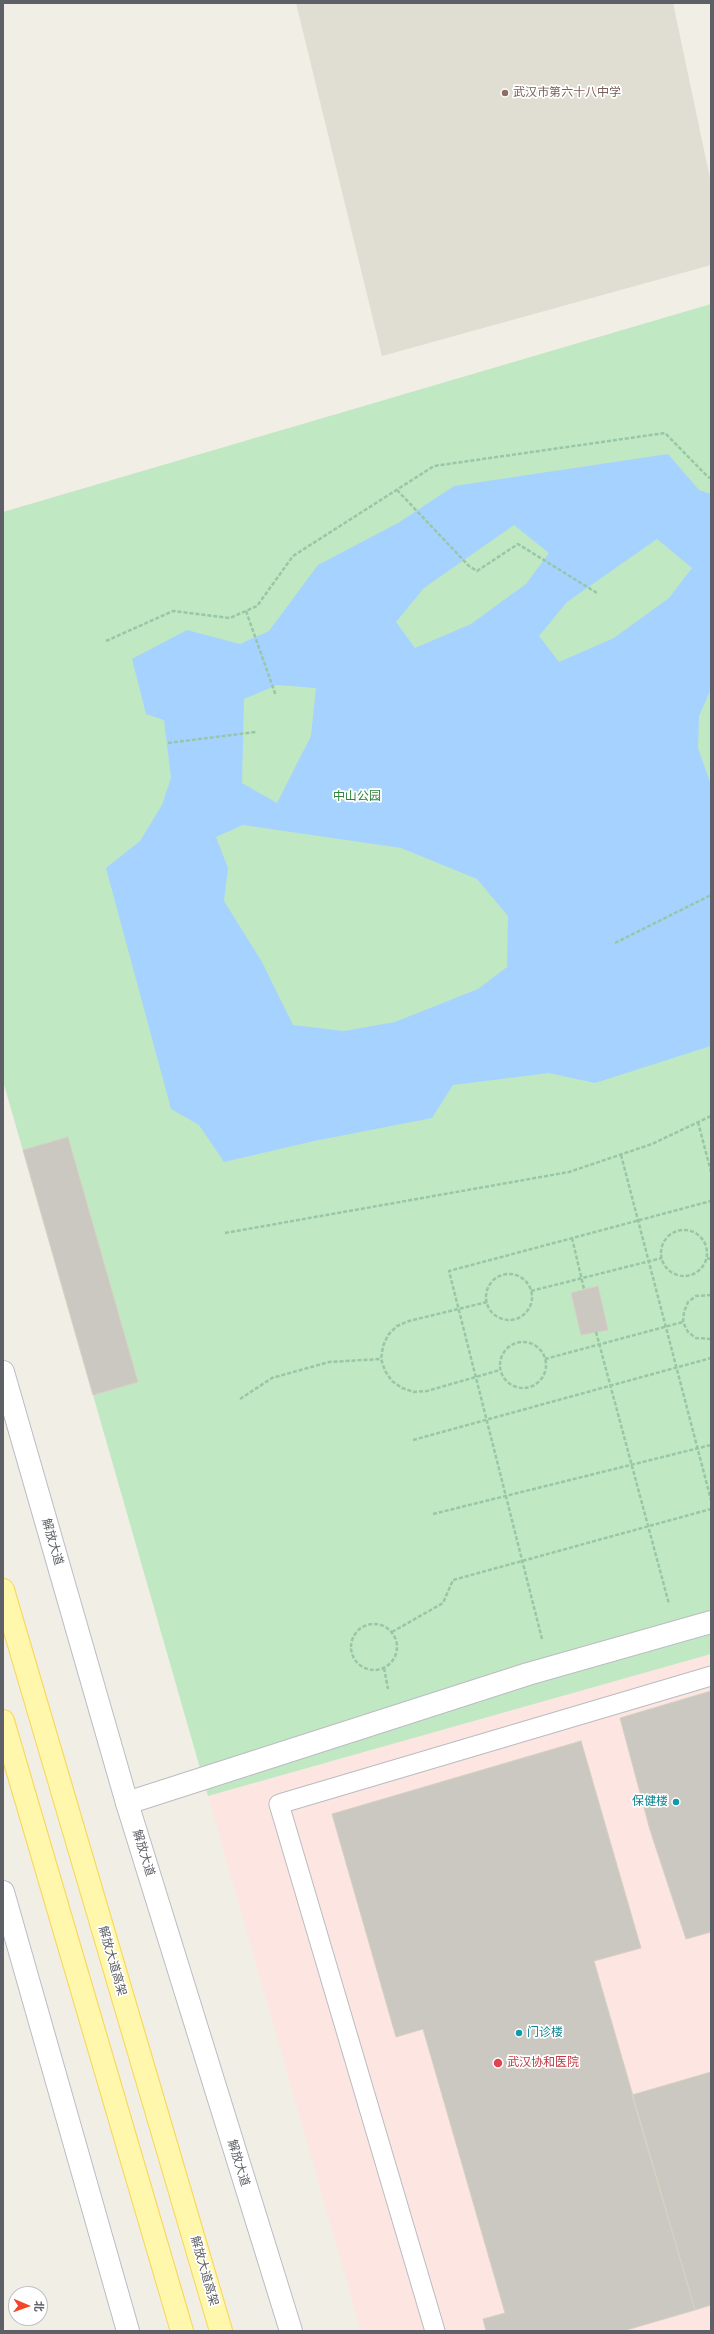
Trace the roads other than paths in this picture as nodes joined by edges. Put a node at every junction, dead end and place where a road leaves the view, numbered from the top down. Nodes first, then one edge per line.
1 (3, 1372) edge
2 (3, 1590) edge
3 (711, 1622) edge
4 (711, 1676) edge
5 (3, 1721) edge
6 (127, 1803) junction
7 (3, 1892) edge
8 (128, 2331) edge
9 (182, 2331) edge
10 (222, 2331) edge
11 (291, 2331) edge
12 (435, 2331) edge

1 - 6 main road, 解放大道
2 - 10 main road, 解放大道高架
3 - 6 main road
4 - 12 lane
5 - 9 main road
6 - 11 main road, 解放大道
7 - 8 main road

